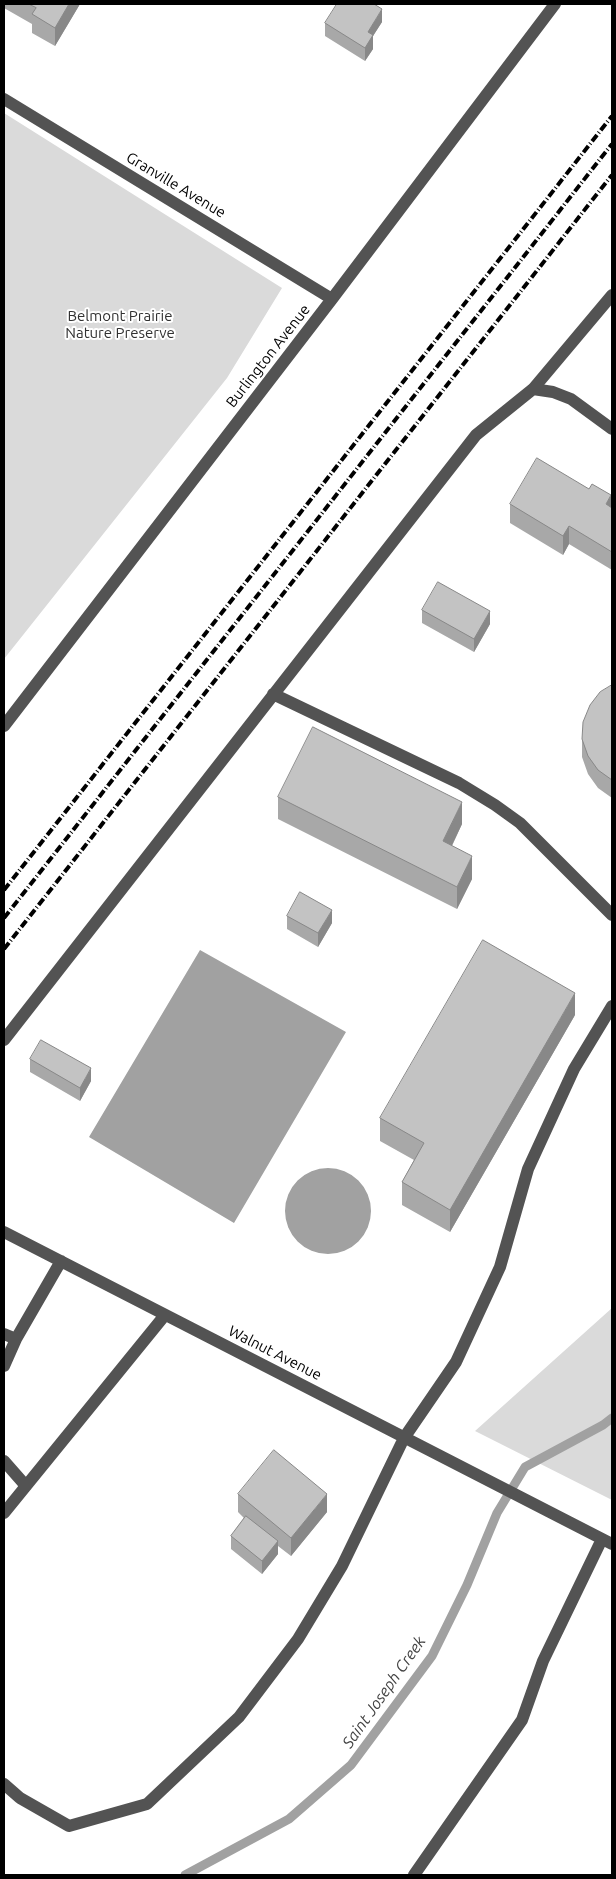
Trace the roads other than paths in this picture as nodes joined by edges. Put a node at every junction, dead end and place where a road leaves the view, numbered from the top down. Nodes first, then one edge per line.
1 (555, 4) edge
2 (4, 99) edge
3 (612, 295) edge
4 (332, 299) junction
5 (533, 389) junction
6 (612, 429) edge
7 (273, 694) junction
8 (4, 726) edge
9 (612, 915) edge
10 (612, 1006) edge
11 (4, 1040) edge
12 (4, 1232) edge
13 (61, 1261) junction
14 (165, 1315) junction
15 (4, 1334) edge
16 (16, 1339) junction
17 (4, 1366) edge
18 (404, 1438) junction
19 (4, 1461) edge
20 (26, 1486) junction
21 (4, 1513) edge
22 (607, 1541) edge
23 (4, 1784) edge
24 (414, 1875) edge

1 - 4 street, Burlington Avenue
2 - 4 street, Granville Avenue
3 - 5 street
4 - 8 street, Burlington Avenue
5 - 6 street
5 - 7 street
7 - 9 street
7 - 11 street
10 - 18 street
12 - 13 street, Walnut Avenue
13 - 14 street, Walnut Avenue
13 - 16 street
14 - 18 street, Walnut Avenue
14 - 20 street
15 - 16 street
16 - 17 street
18 - 22 street, Walnut Avenue
18 - 23 street
19 - 20 street
20 - 21 street
22 - 24 street

